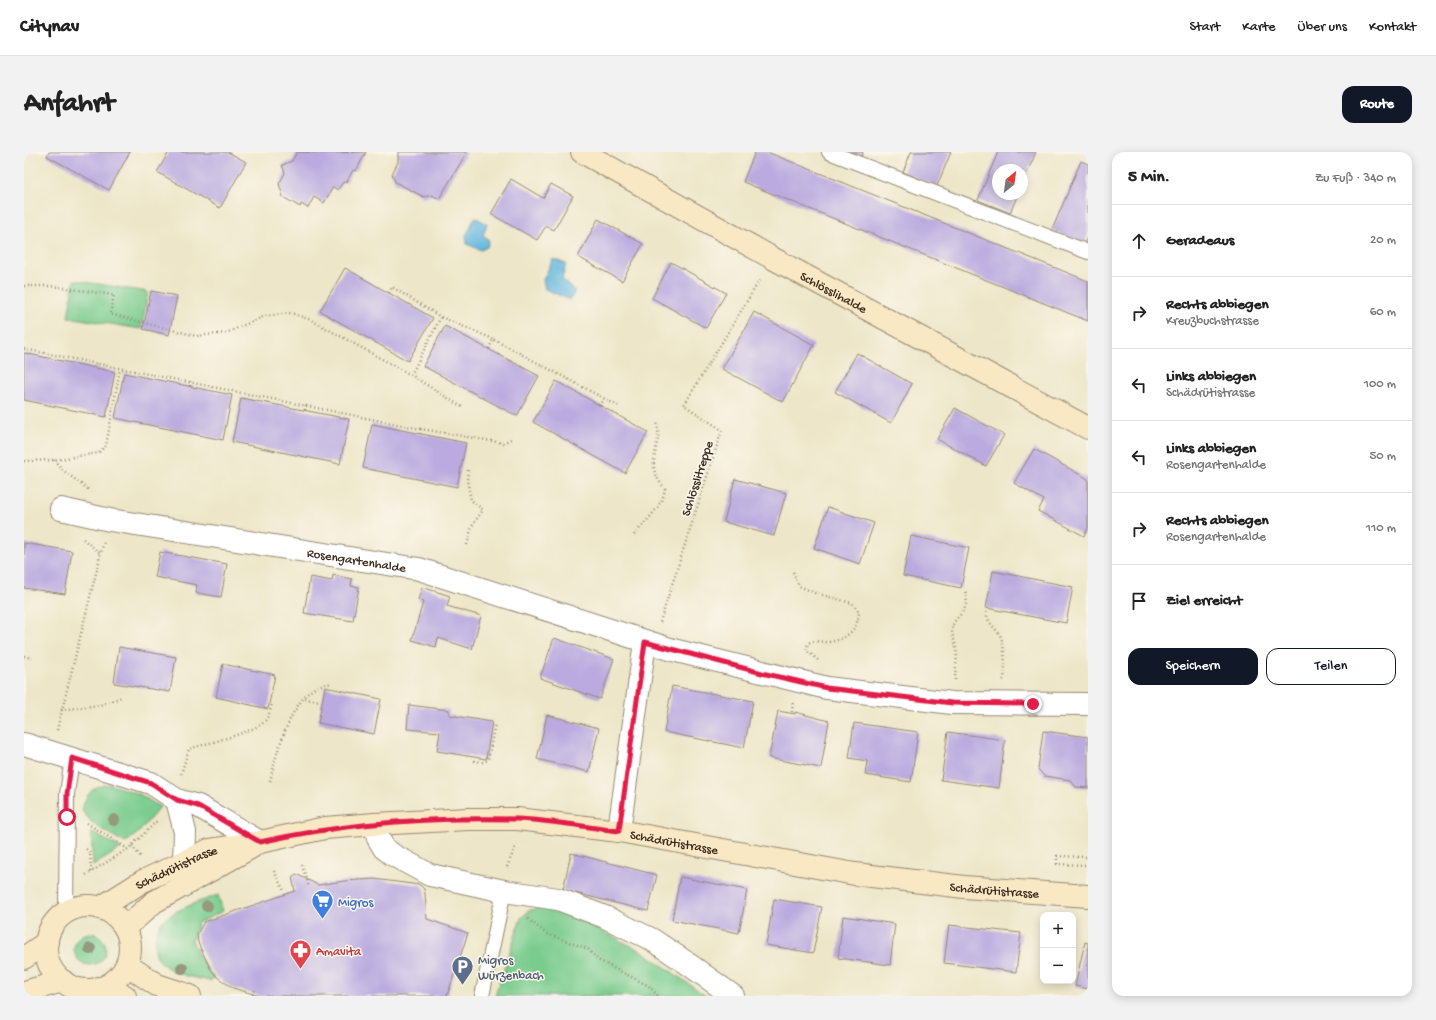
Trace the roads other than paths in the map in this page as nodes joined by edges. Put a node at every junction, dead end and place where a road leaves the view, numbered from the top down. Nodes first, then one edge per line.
1 (582, 152) edge
2 (829, 152) edge
3 (1088, 252) edge
4 (1088, 428) edge
5 (61, 509) dead end
6 (652, 635) junction
7 (1088, 704) edge
8 (24, 744) edge
9 (72, 758) junction
10 (177, 800) junction
11 (374, 824) junction
12 (619, 831) junction
13 (260, 842) junction
14 (184, 861) junction
15 (504, 891) junction
16 (1088, 896) edge
17 (100, 908) junction
18 (66, 912) junction
19 (125, 928) junction
20 (47, 942) junction
21 (24, 958) edge
22 (127, 965) junction
23 (63, 981) junction
24 (99, 988) junction
25 (24, 992) edge
26 (125, 996) edge
27 (190, 996) edge
28 (482, 996) edge
29 (733, 996) edge

1 - 4 main road, Schlösslihalde
2 - 3 lane
5 - 6 street, Rosengartenhalde
6 - 7 street, Rosengartenhalde
6 - 12 street
8 - 9 street
9 - 10 street
9 - 18 lane
10 - 13 street
10 - 14 street
11 - 12 main road, Schädrütistrasse
11 - 13 main road, Schädrütistrasse
11 - 15 street
12 - 16 main road, Schädrütistrasse
13 - 14 main road, Schädrütistrasse
13 - 19 main road, Schädrütistrasse
14 - 17 main road, Schädrütistrasse
15 - 28 lane
15 - 29 street
17 - 18 main road
17 - 19 main road
18 - 20 main road
19 - 22 main road
20 - 21 main road
20 - 23 main road
22 - 24 main road
22 - 27 main road
23 - 24 main road
23 - 25 main road
24 - 26 main road

